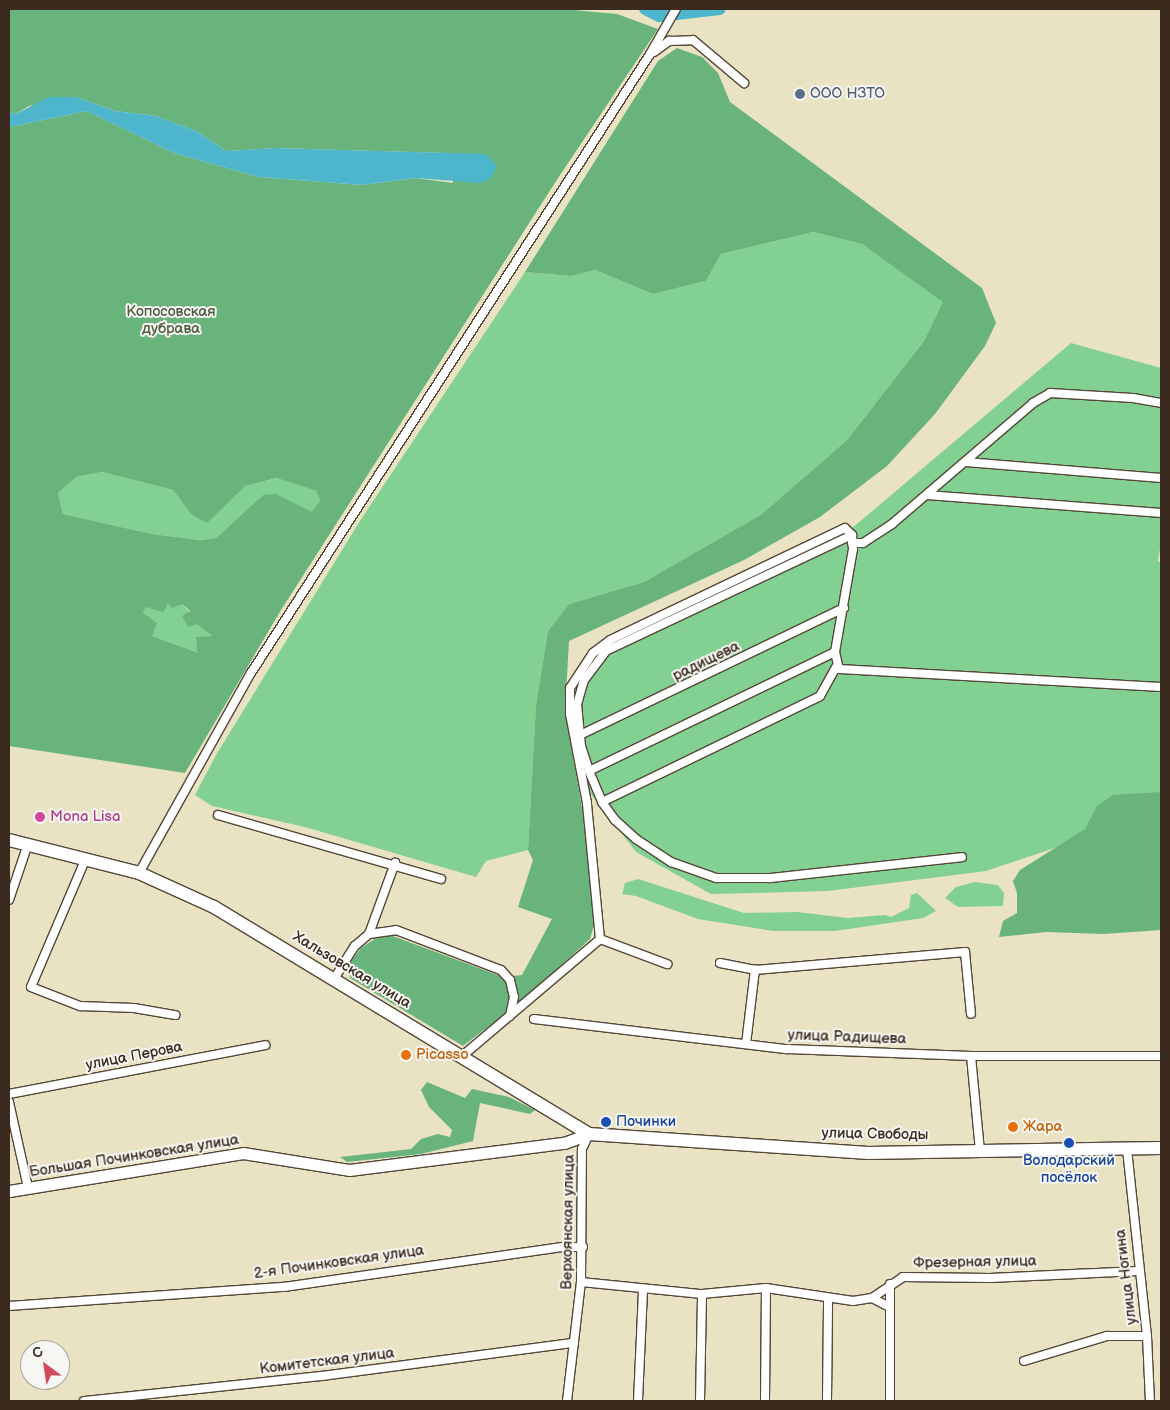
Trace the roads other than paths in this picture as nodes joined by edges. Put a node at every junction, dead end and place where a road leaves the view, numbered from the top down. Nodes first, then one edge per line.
1 (676, 9) edge
2 (650, 54) junction
3 (744, 83) dead end
4 (1161, 403) edge
5 (966, 462) junction
6 (1161, 478) edge
7 (927, 495) junction
8 (1161, 513) edge
9 (852, 539) junction
10 (844, 608) junction
11 (835, 652) junction
12 (836, 667) junction
13 (1161, 688) edge
14 (580, 735) junction
15 (589, 770) junction
16 (602, 802) junction
17 (218, 815) dead end
18 (9, 840) edge
19 (28, 844) junction
20 (86, 858) junction
21 (962, 858) dead end
22 (395, 863) junction
23 (138, 873) junction
24 (441, 879) dead end
25 (9, 900) edge
26 (369, 934) junction
27 (600, 939) junction
28 (720, 963) dead end
29 (666, 964) dead end
30 (755, 970) junction
31 (334, 979) junction
32 (971, 1014) dead end
33 (175, 1015) dead end
34 (510, 1016) junction
35 (534, 1019) dead end
36 (746, 1044) junction
37 (265, 1046) dead end
38 (971, 1056) junction
39 (1161, 1056) edge
40 (461, 1057) junction
41 (9, 1094) edge
42 (9, 1102) edge
43 (589, 1134) junction
44 (1161, 1148) edge
45 (1127, 1149) junction
46 (980, 1151) junction
47 (28, 1188) junction
48 (9, 1191) edge
49 (583, 1247) junction
50 (1138, 1271) junction
51 (582, 1282) junction
52 (890, 1284) junction
53 (766, 1288) junction
54 (643, 1289) junction
55 (702, 1294) junction
56 (872, 1298) junction
57 (828, 1299) junction
58 (9, 1306) edge
59 (890, 1306) junction
60 (1147, 1336) junction
61 (574, 1343) junction
62 (1024, 1361) dead end
63 (84, 1401) edge
64 (567, 1401) edge
65 (638, 1401) edge
66 (700, 1401) edge
67 (765, 1401) edge
68 (827, 1401) edge
69 (890, 1401) edge
70 (1150, 1401) edge

1 - 2 street
2 - 3 street
2 - 23 street
4 - 5 street
5 - 6 street
5 - 7 street
7 - 8 street
7 - 9 street
9 - 10 street
9 - 14 street
9 - 27 street
10 - 11 street
10 - 14 street, радищева
11 - 12 street
11 - 15 street
12 - 13 street
12 - 16 street
14 - 15 street
15 - 16 street
16 - 21 street
17 - 22 street
18 - 19 main road, Хальзовская улица
19 - 20 main road, Хальзовская улица
19 - 25 street
20 - 23 main road, Хальзовская улица
20 - 33 street
22 - 24 street
22 - 26 street
23 - 31 main road, Хальзовская улица
26 - 31 street
26 - 34 street
27 - 29 street
27 - 34 street
28 - 30 street
30 - 32 street
30 - 36 street
31 - 40 main road, Хальзовская улица
34 - 40 street
35 - 36 street, улица Радищева
36 - 38 street, улица Радищева
37 - 41 street, улица Перова
38 - 39 street, улица Радищева
38 - 46 street
40 - 43 main road, Хальзовская улица
42 - 47 street
43 - 46 main road, улица Свободы
43 - 47 street, Большая Починковская улица
43 - 49 street, Верхоянская улица
44 - 45 main road, улица Свободы
45 - 46 main road, улица Свободы
45 - 50 street, улица Ногина
47 - 48 street, Большая Починковская улица
49 - 51 street, Верхоянская улица
49 - 58 street, 2-я Починковская улица
50 - 52 street, Фрезерная улица
50 - 60 street, улица Ногина
51 - 54 street
51 - 61 street, Верхоянская улица
52 - 56 street, Фрезерная улица
52 - 59 street
53 - 55 street
53 - 57 street
53 - 67 street
54 - 55 street
54 - 65 street
55 - 66 street
56 - 57 street
56 - 59 street
57 - 68 street
59 - 69 street
60 - 62 street
60 - 70 street, улица Ногина
61 - 63 street, Комитетская улица
61 - 64 street, Верхоянская улица

